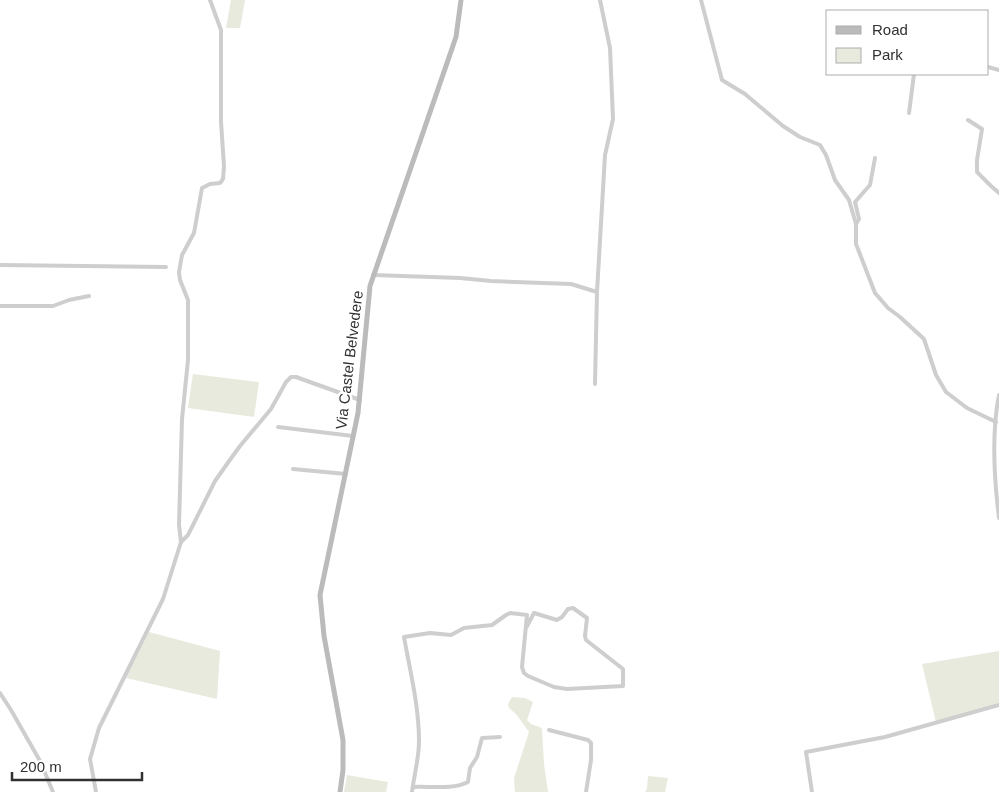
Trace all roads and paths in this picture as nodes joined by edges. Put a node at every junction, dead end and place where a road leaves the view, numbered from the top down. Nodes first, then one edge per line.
1 (210, 0) edge
2 (461, 0) edge
3 (600, 0) edge
4 (701, 0) edge
5 (914, 75) edge
6 (909, 113) dead end
7 (968, 120) dead end
8 (876, 158) dead end
9 (999, 192) edge
10 (856, 224) junction
11 (0, 265) edge
12 (166, 267) dead end
13 (373, 275) junction
14 (597, 292) junction
15 (89, 296) dead end
16 (0, 306) edge
17 (595, 384) dead end
18 (999, 395) edge
19 (360, 400) junction
20 (996, 422) junction
21 (278, 427) dead end
22 (353, 436) junction
23 (293, 469) dead end
24 (346, 474) junction
25 (997, 477) edge
26 (999, 518) edge
27 (181, 542) junction
28 (526, 628) junction
29 (0, 693) edge
30 (999, 705) edge
31 (549, 730) dead end
32 (500, 738) dead end
33 (413, 787) junction
34 (53, 792) edge
35 (96, 792) edge
36 (340, 792) edge
37 (412, 792) edge
38 (586, 792) edge
39 (812, 792) edge

1 - 27 street
2 - 13 street, Via Castel Belvedere
3 - 14 street
4 - 10 street
5 - 6 street
7 - 9 street
8 - 10 street
10 - 20 street
11 - 12 street
13 - 14 street
13 - 19 street, Via Castel Belvedere
14 - 17 street
15 - 16 street
18 - 20 street
19 - 22 street, Via Castel Belvedere
19 - 27 street
20 - 25 street
21 - 22 street
22 - 24 street, Via Castel Belvedere
23 - 24 street
24 - 36 street, Via Castel Belvedere
25 - 26 street
27 - 35 street
28 - 28 street
28 - 33 street
29 - 34 street
30 - 39 street
31 - 38 street
32 - 33 street
33 - 37 street

